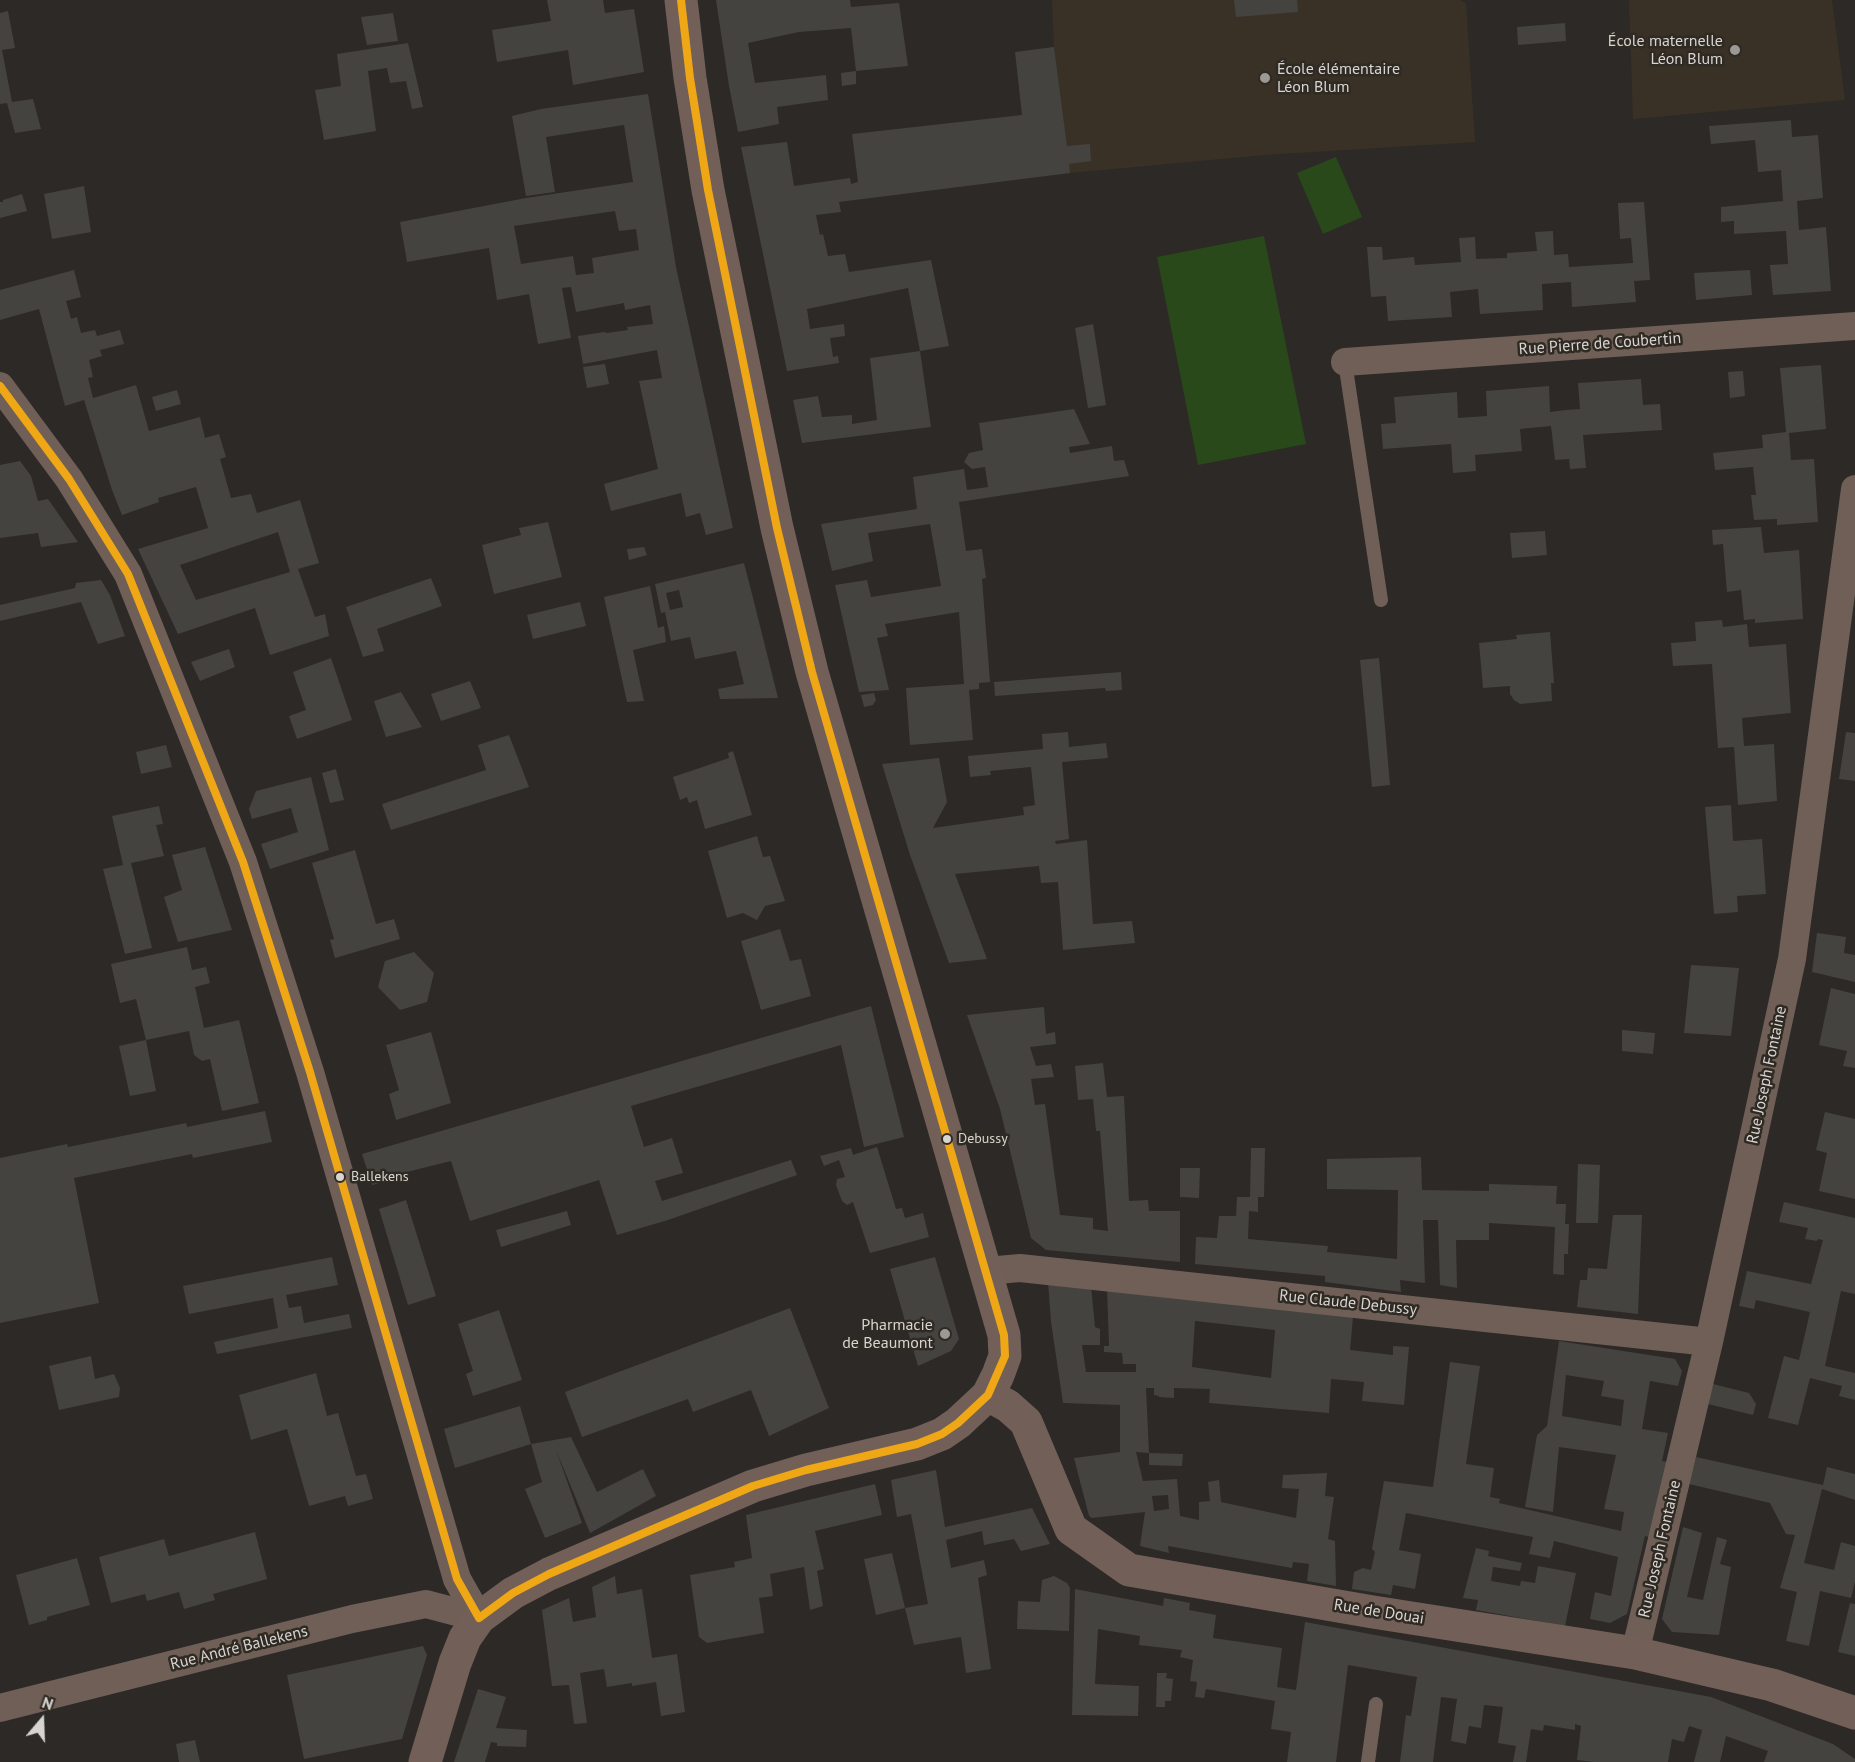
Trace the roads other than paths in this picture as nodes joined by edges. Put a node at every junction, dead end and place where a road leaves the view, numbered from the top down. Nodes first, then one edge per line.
1 (681, 0) edge
2 (1855, 326) edge
3 (1345, 362) joint
4 (0, 386) edge
5 (1855, 489) edge
6 (1382, 600) dead end
7 (986, 1270) junction
8 (1709, 1342) junction
9 (988, 1395) junction
10 (479, 1618) junction
11 (1635, 1653) junction
12 (1376, 1704) dead end
13 (0, 1708) edge
14 (1855, 1713) edge
15 (425, 1762) edge
16 (1368, 1762) edge

1 - 7 main road
2 - 3 street, Rue Pierre de Coubertin
3 - 6 lane
4 - 10 street
5 - 8 street, Rue Joseph Fontaine
7 - 8 street, Rue Claude Debussy
7 - 9 main road
8 - 11 street, Rue Joseph Fontaine
9 - 10 main road
9 - 11 main road, Rue de Douai
10 - 13 street, Rue André Ballekens
10 - 15 main road
11 - 14 main road, Rue de Douai
12 - 16 lane

